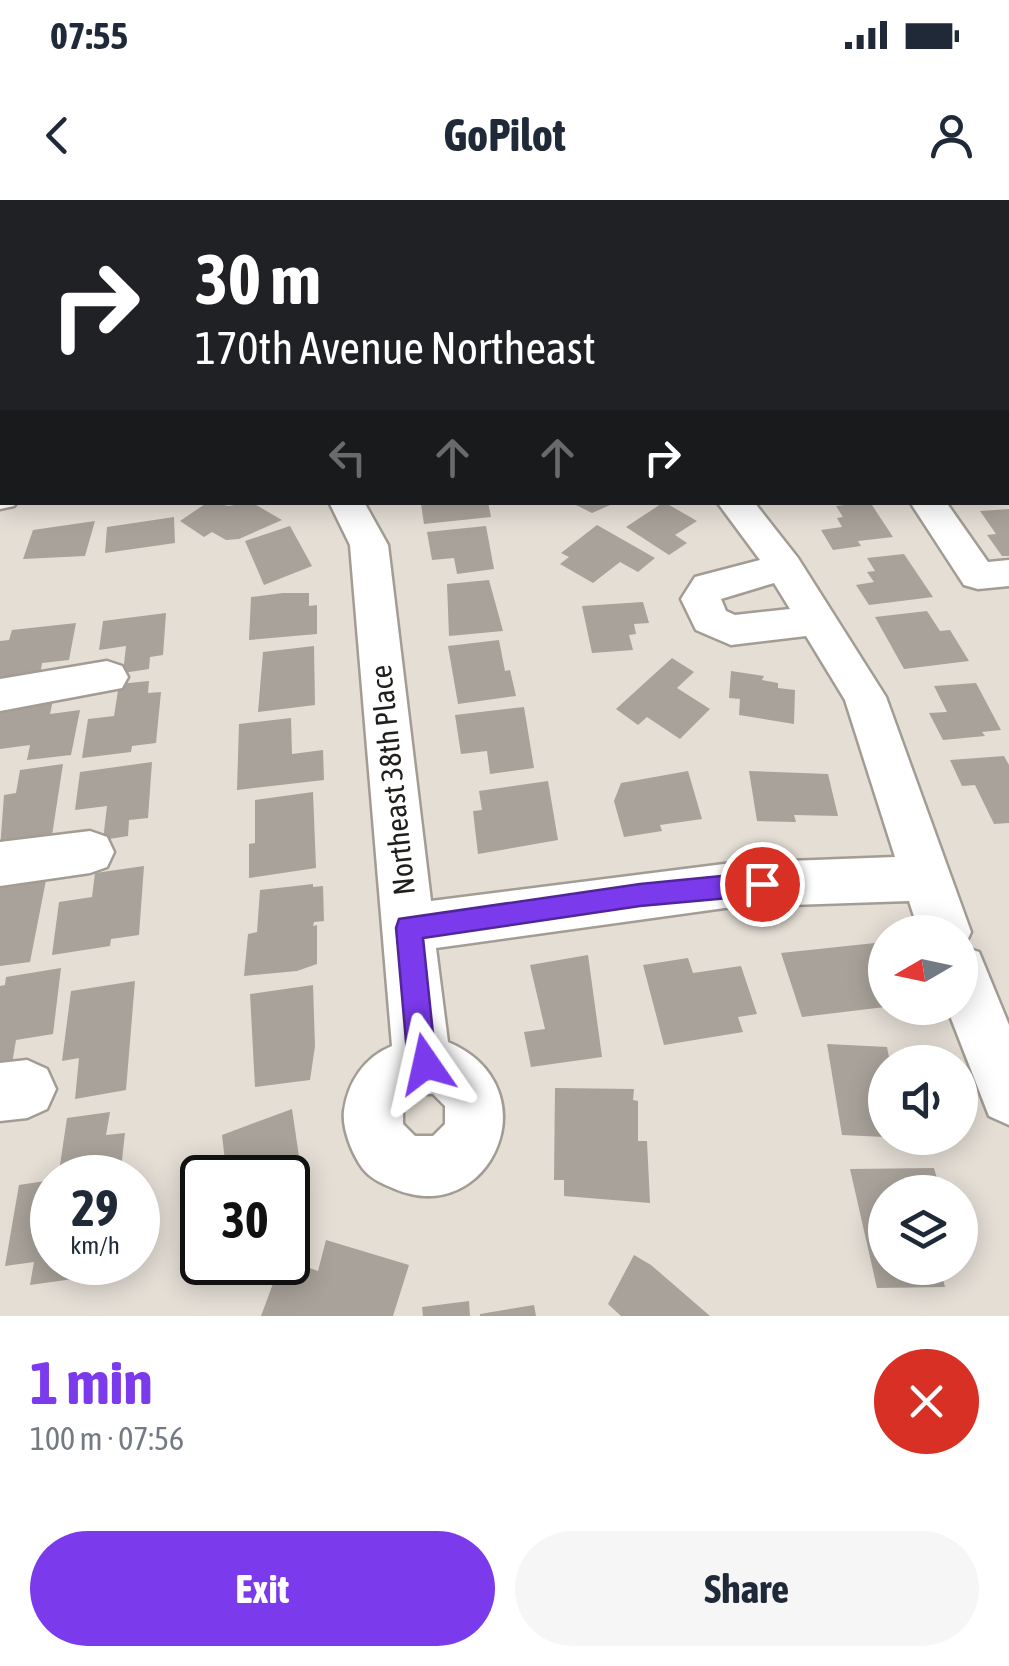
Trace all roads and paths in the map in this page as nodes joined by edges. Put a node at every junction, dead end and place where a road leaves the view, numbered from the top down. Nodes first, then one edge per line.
1 (348, 505) edge
2 (737, 505) edge
3 (929, 505) edge
4 (784, 567) junction
5 (1009, 573) edge
6 (818, 620) junction
7 (107, 677) dead end
8 (0, 696) edge
9 (90, 852) dead end
10 (0, 864) edge
11 (924, 878) junction
12 (938, 915) edge
13 (408, 928) junction
14 (978, 1016) edge
15 (422, 1064) dead end
16 (1009, 1096) edge

1 - 13 street, Northeast 38th Place
2 - 4 street
3 - 5 street
4 - 6 street
4 - 6 street
6 - 11 street
7 - 8 street
9 - 10 street
11 - 12 street
11 - 13 street
13 - 15 street, Northeast 38th Place
14 - 16 street

